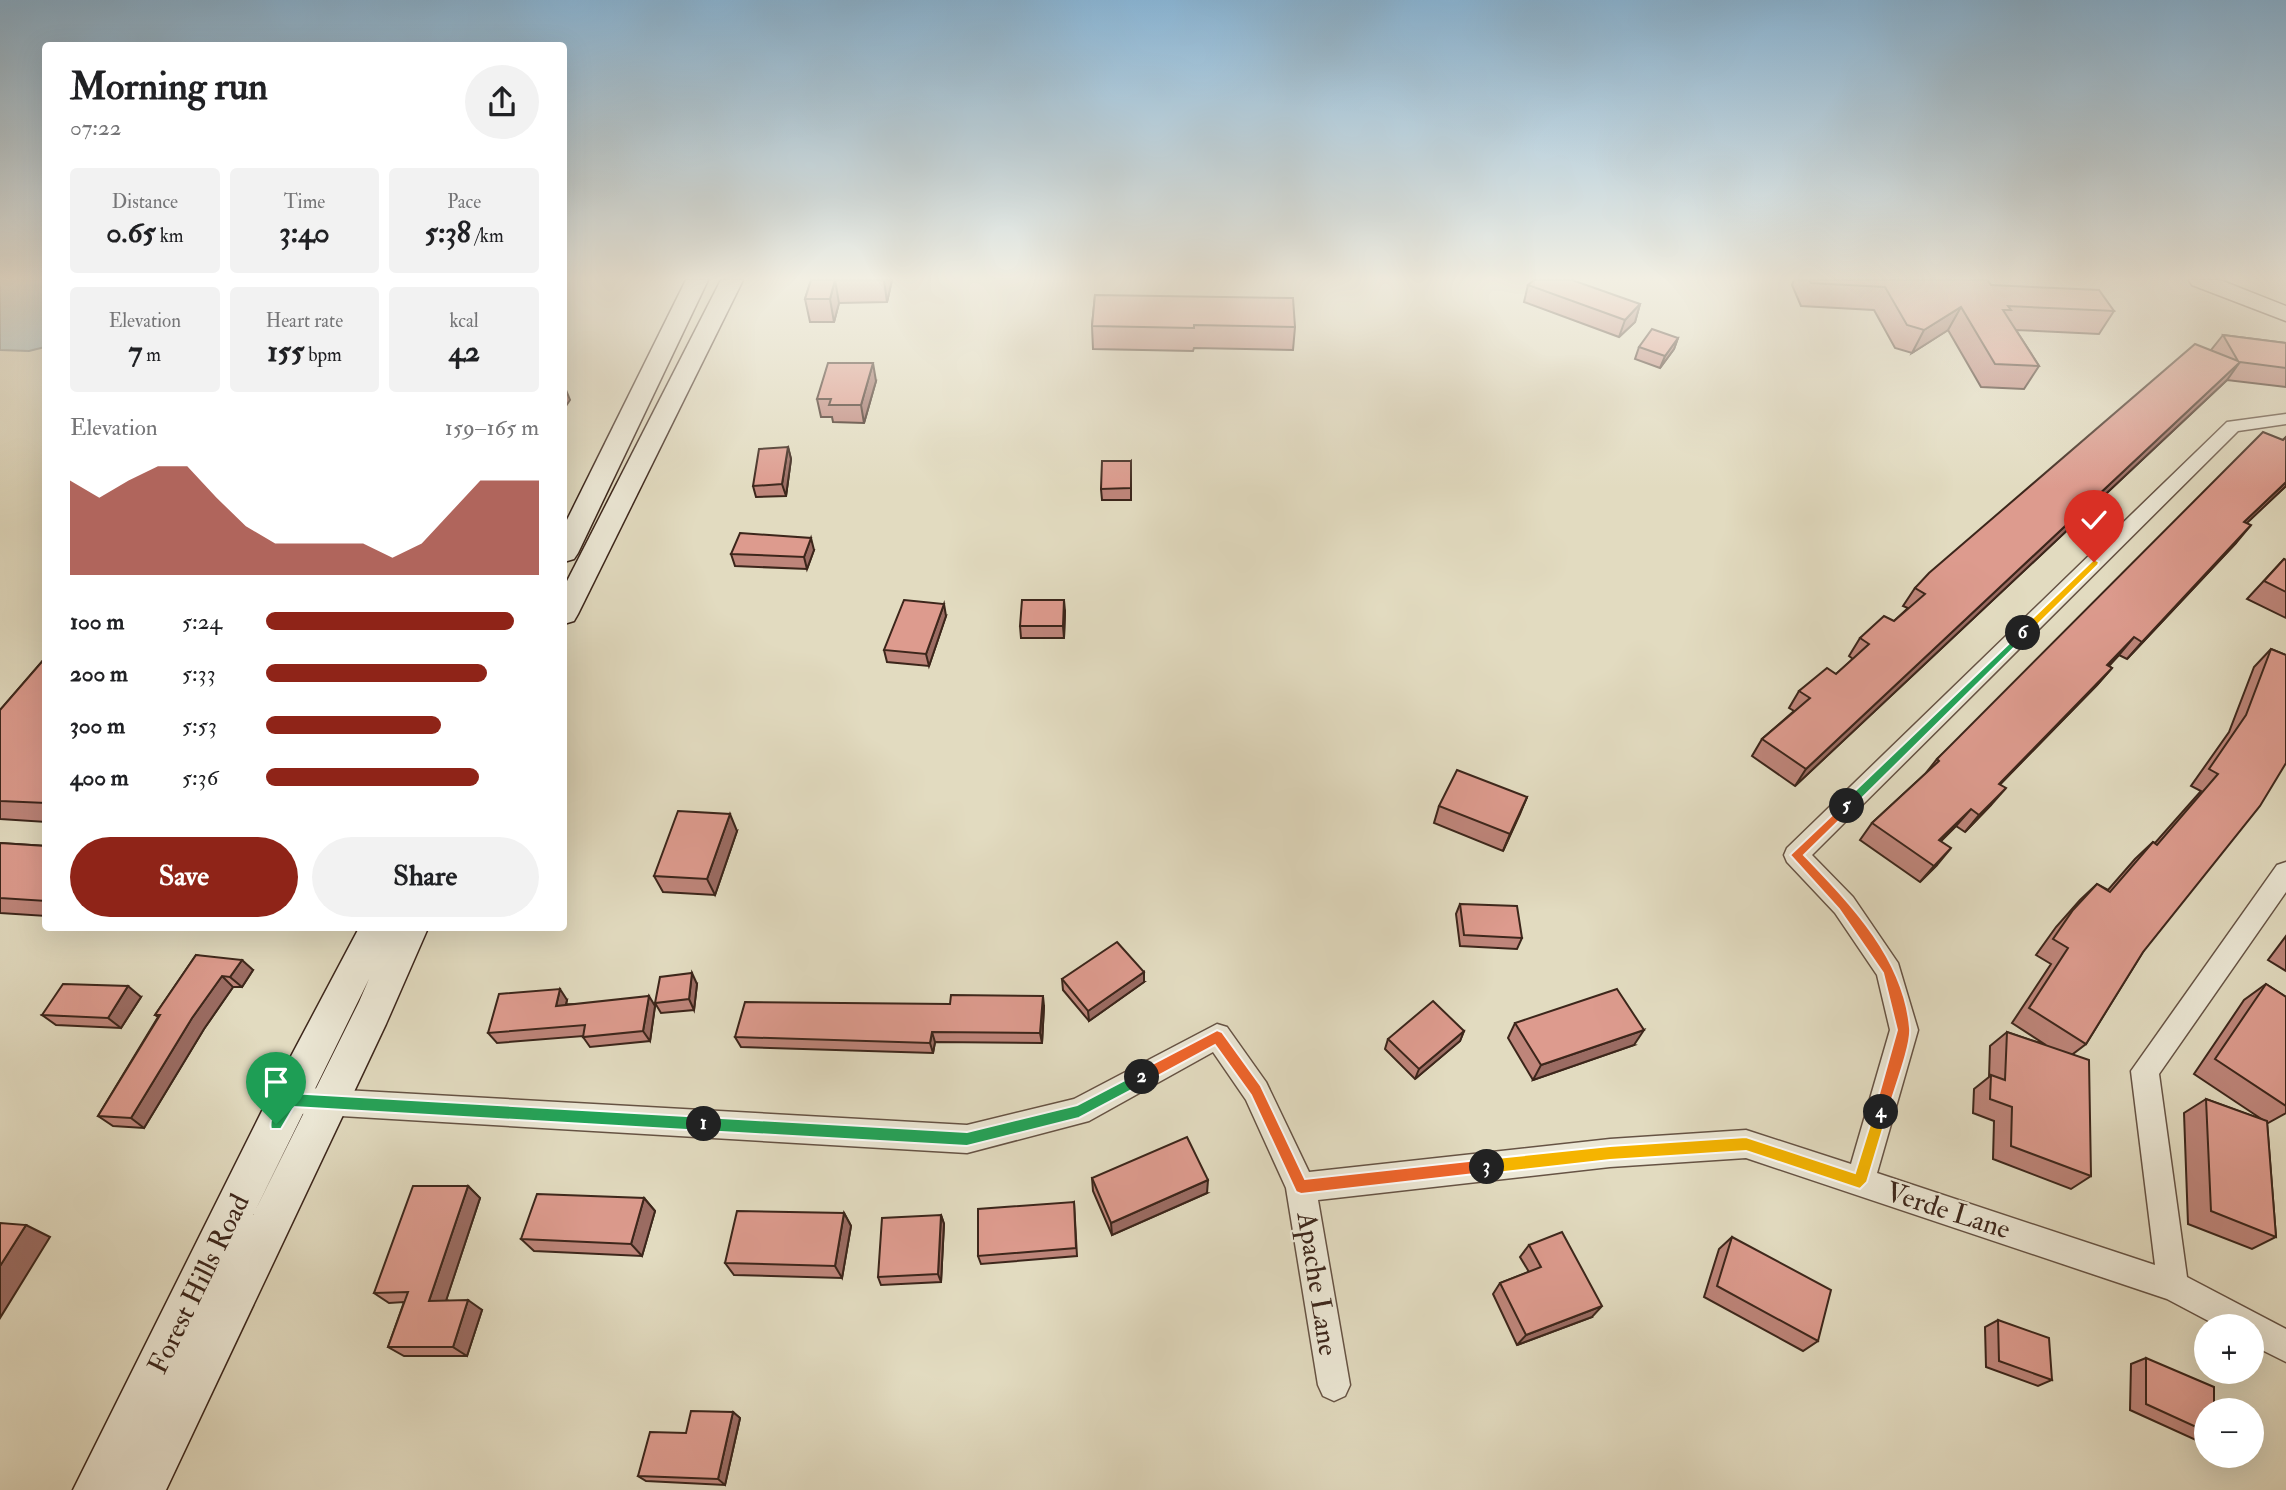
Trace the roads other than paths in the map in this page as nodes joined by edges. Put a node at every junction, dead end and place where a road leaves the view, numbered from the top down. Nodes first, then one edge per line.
1 (663, 350) edge
2 (697, 350) edge
3 (2286, 419) edge
4 (567, 547) edge
5 (567, 608) edge
6 (2286, 872) edge
7 (376, 931) edge
8 (409, 931) edge
9 (309, 1101) junction
10 (1860, 1182) junction
11 (1301, 1187) junction
12 (2173, 1286) junction
13 (2226, 1314) edge
14 (2264, 1334) edge
15 (2286, 1346) edge
16 (1334, 1385) dead end
17 (97, 1490) edge
18 (141, 1490) edge

1 - 4 street
2 - 5 street
3 - 10 street
6 - 12 street
7 - 9 street, Forest Hills Road
8 - 9 street, Forest Hills Road
9 - 11 street, Apache Lane
9 - 17 street, Forest Hills Road
9 - 18 street, Forest Hills Road
10 - 11 street, Verde Lane
10 - 12 street, Verde Lane
11 - 16 street, Apache Lane
12 - 13 street, Verde Lane
14 - 15 street, Verde Lane

